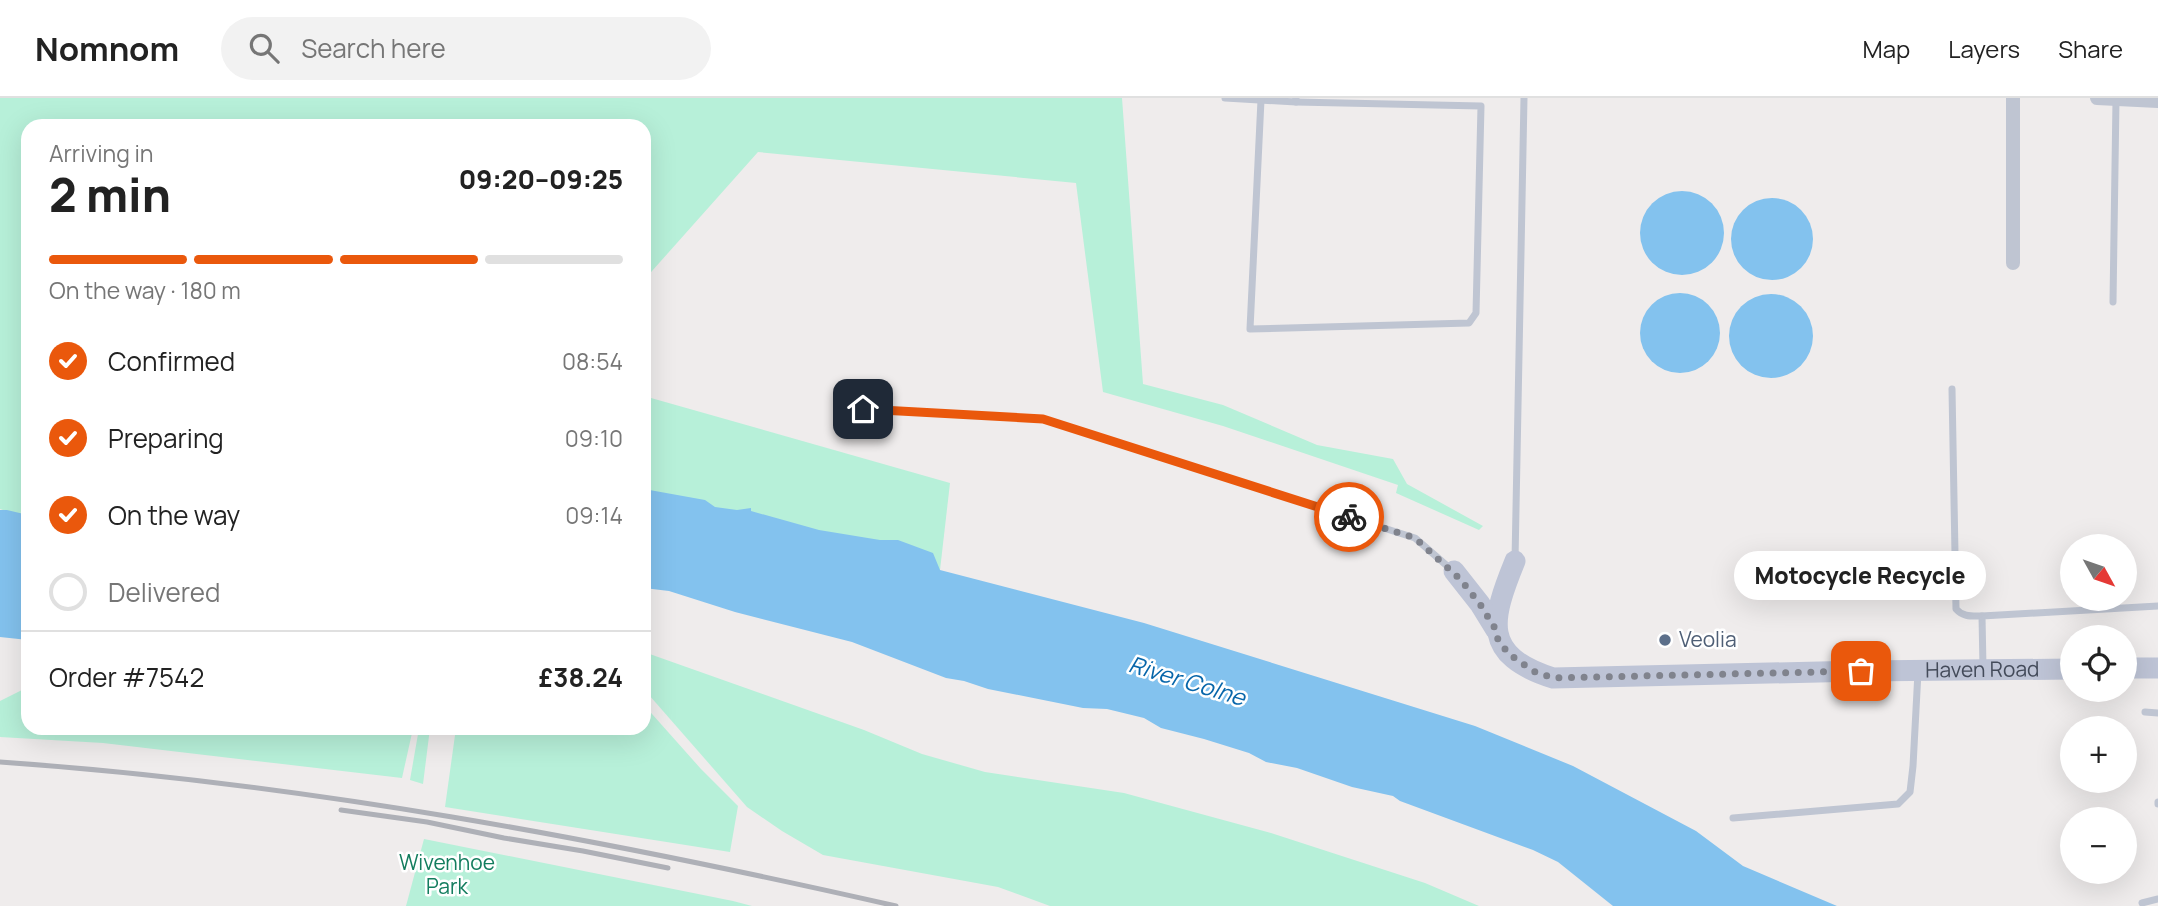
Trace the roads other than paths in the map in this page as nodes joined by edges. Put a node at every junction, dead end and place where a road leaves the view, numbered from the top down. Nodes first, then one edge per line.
1 (1225, 98) edge
2 (1524, 98) edge
3 (2013, 98) edge
4 (2097, 98) edge
5 (2116, 99) edge
6 (1261, 100) junction
7 (1296, 100) edge
8 (2158, 101) edge
9 (2013, 263) dead end
10 (2113, 302) dead end
11 (1952, 389) dead end
12 (863, 409) dead end
13 (1515, 561) joint
14 (1454, 571) joint
15 (2158, 606) edge
16 (1982, 616) junction
17 (1496, 630) junction
18 (2137, 668) edge
19 (2158, 668) edge
20 (2060, 669) edge
21 (1918, 671) junction
22 (1984, 671) junction
23 (2145, 712) dead end
24 (2158, 713) edge
25 (1733, 818) dead end
26 (2158, 899) edge
27 (2142, 903) dead end

1 - 6 lane
2 - 13 lane
3 - 9 street
4 - 5 street
5 - 8 street
5 - 10 lane
6 - 7 lane
6 - 7 lane
11 - 16 lane
12 - 14 lane
13 - 17 street
14 - 17 street, Haven Road
15 - 16 lane
16 - 22 lane
17 - 21 street, Haven Road
18 - 19 street
20 - 22 street, Haven Road
21 - 22 street, Haven Road
21 - 25 lane
23 - 24 lane
26 - 27 lane

